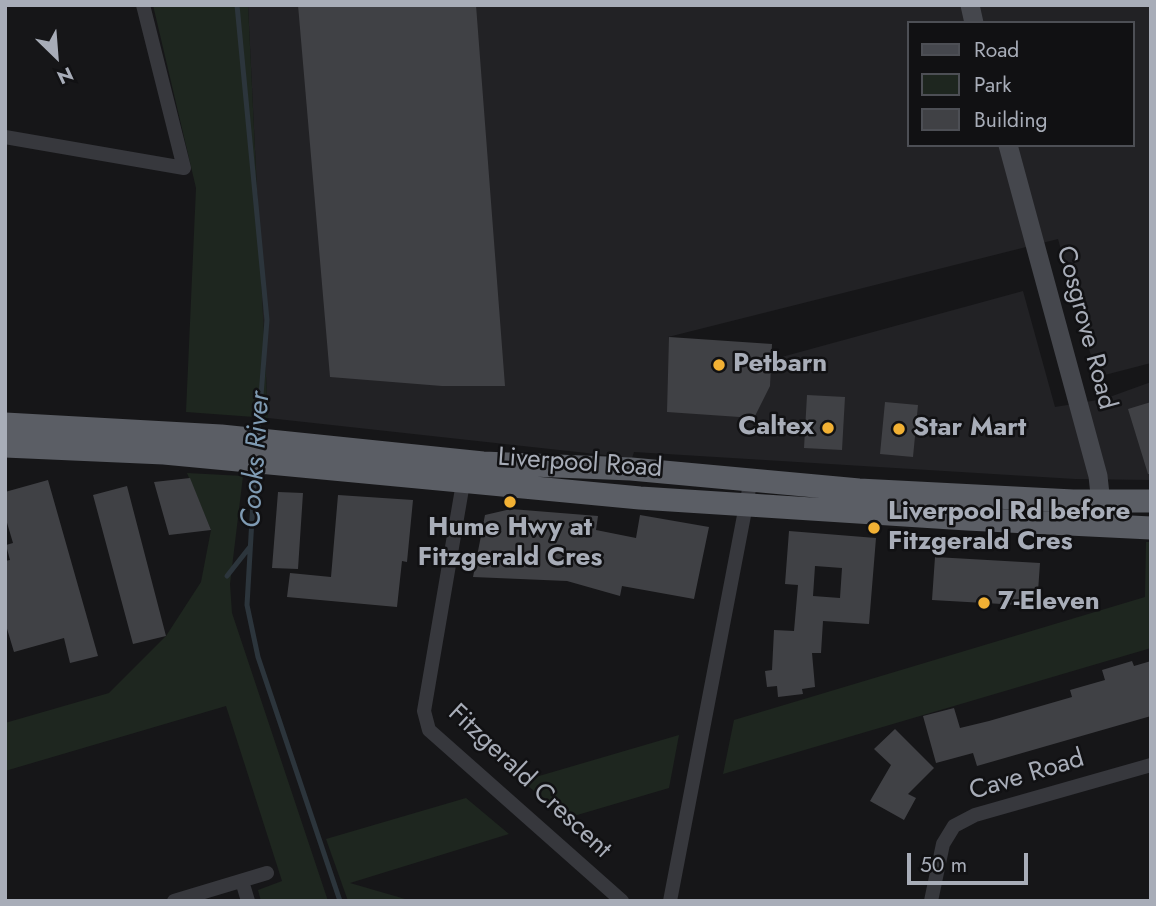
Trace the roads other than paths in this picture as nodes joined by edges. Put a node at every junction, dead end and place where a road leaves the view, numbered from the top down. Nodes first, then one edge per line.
1 (144, 5) edge
2 (5, 137) edge
3 (1009, 147) edge
4 (5, 424) edge
5 (5, 446) edge
6 (219, 447) junction
7 (294, 455) junction
8 (751, 479) junction
9 (463, 483) junction
10 (1101, 501) junction
11 (1151, 501) edge
12 (748, 504) junction
13 (1103, 527) junction
14 (1151, 527) edge
15 (1151, 765) edge
16 (267, 873) dead end
17 (242, 881) junction
18 (174, 901) edge
19 (248, 901) edge
20 (622, 901) edge
21 (670, 901) edge
22 (931, 901) edge

1 - 2 street
3 - 10 main road, Cosgrove Road
4 - 6 highway, Liverpool Road
5 - 6 highway, Liverpool Road
6 - 7 highway, Liverpool Road
7 - 8 highway, Liverpool Road
7 - 9 highway, Liverpool Road
8 - 10 highway, Liverpool Road
8 - 12 street
9 - 12 highway, Liverpool Road
9 - 20 street, Fitzgerald Crescent
10 - 11 highway, Liverpool Road
10 - 13 main road, Cosgrove Road
12 - 13 highway, Liverpool Road
12 - 21 street
13 - 14 highway, Liverpool Road
15 - 22 street, Cave Road
16 - 17 street
17 - 18 street
17 - 19 street

